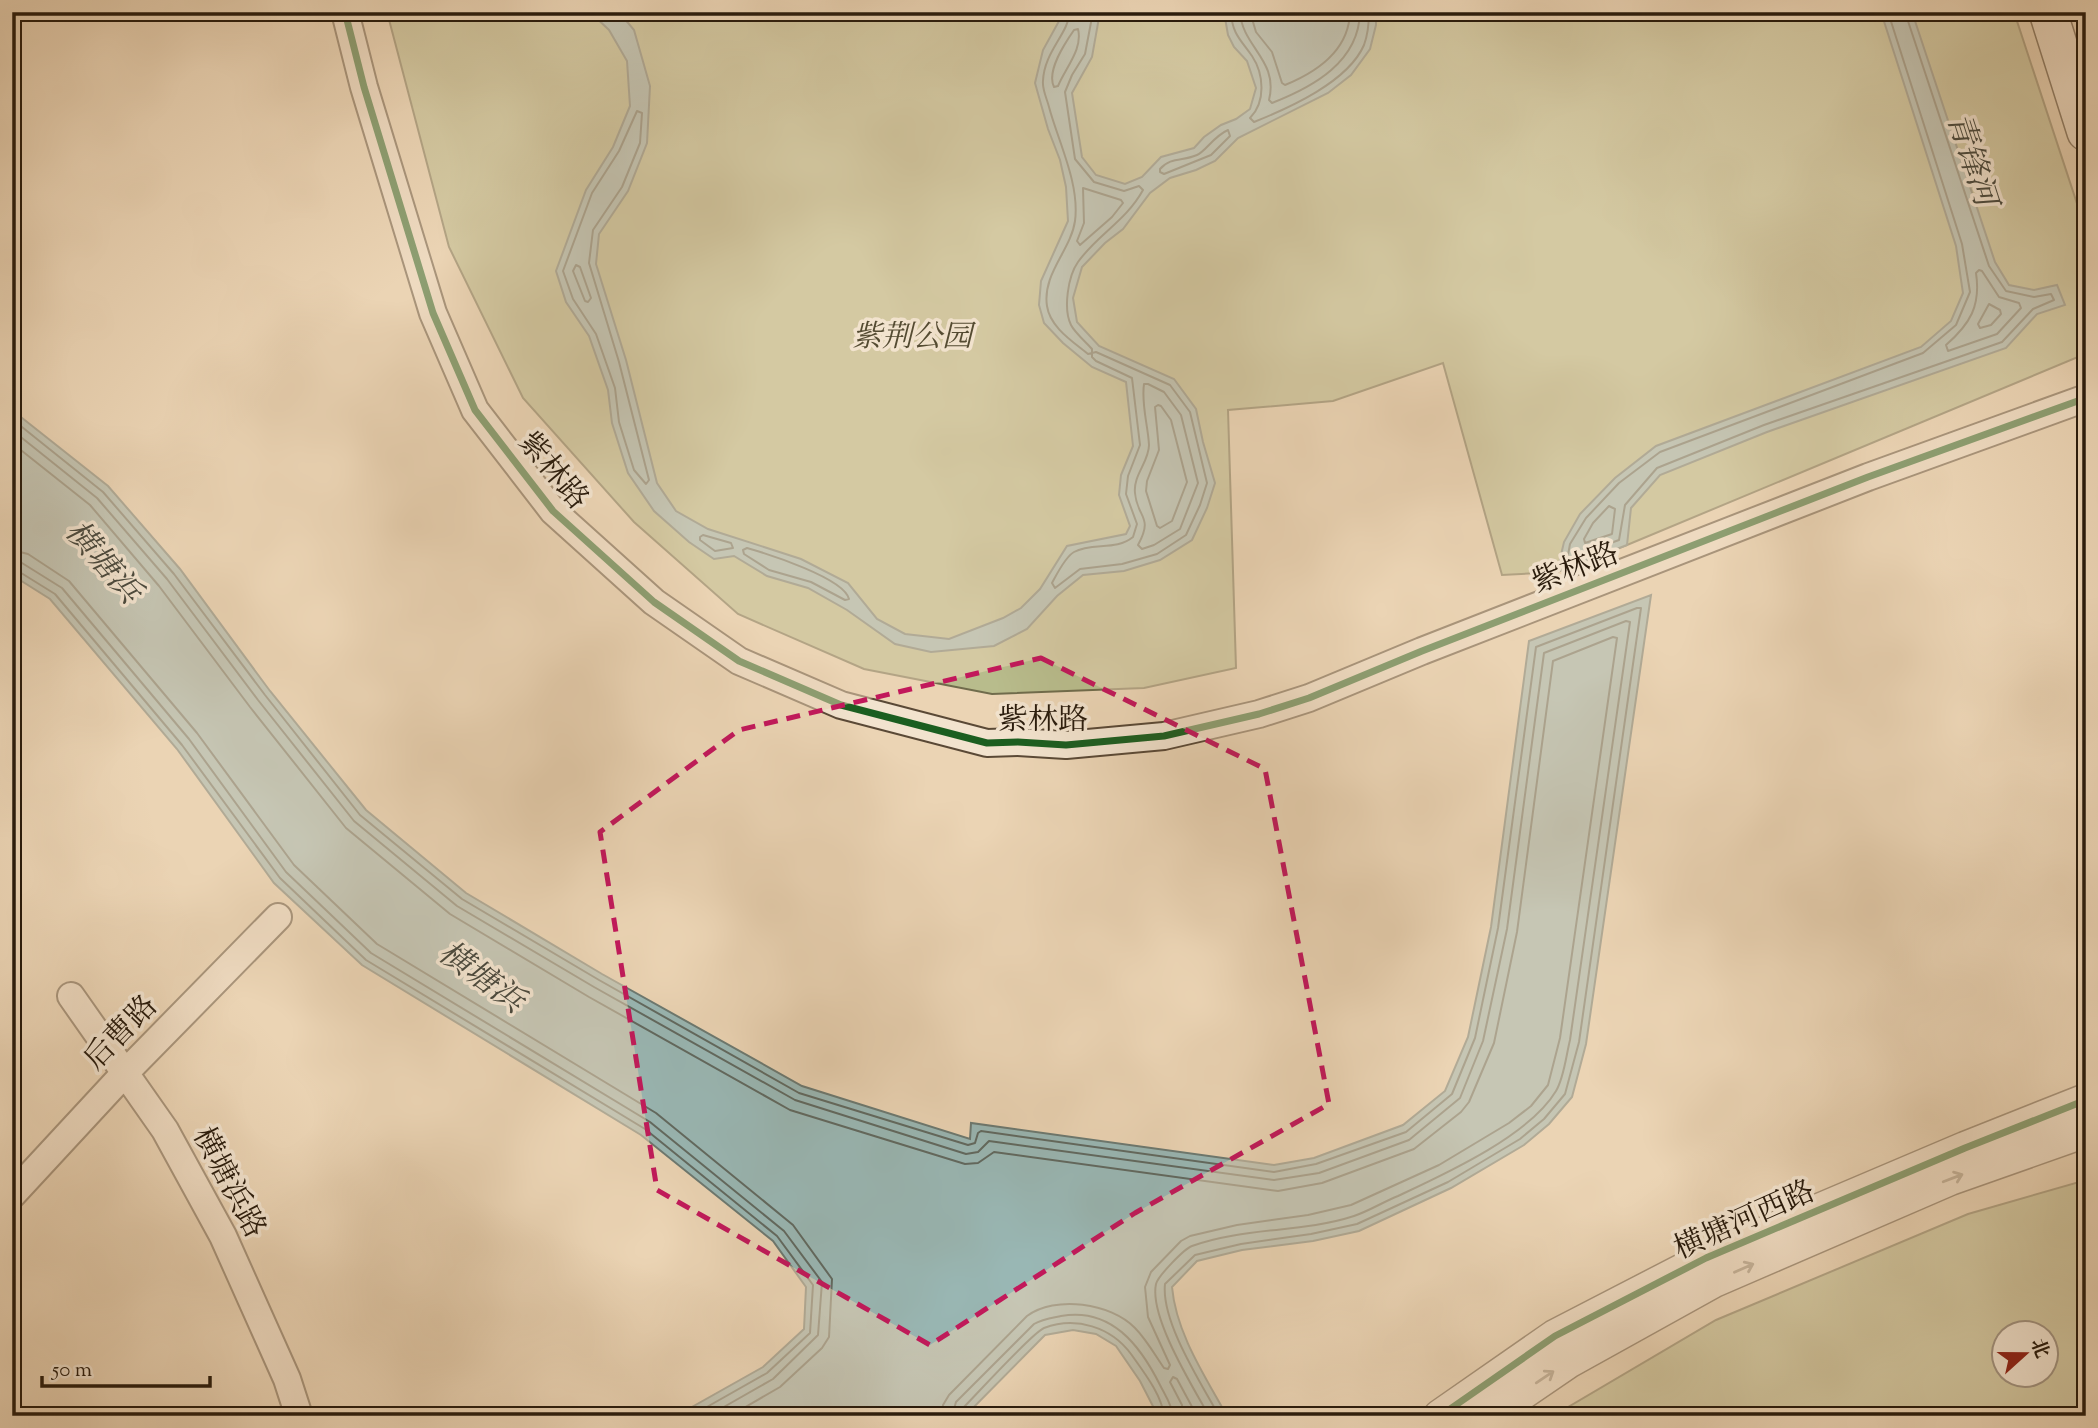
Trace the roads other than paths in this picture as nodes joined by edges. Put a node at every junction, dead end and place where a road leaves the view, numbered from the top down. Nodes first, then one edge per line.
1 (345, 12) edge
2 (2048, 12) edge
3 (2086, 132) edge
4 (2086, 398) edge
5 (278, 917) dead end
6 (71, 996) dead end
7 (124, 1074) junction
8 (2086, 1100) edge
9 (2086, 1131) edge
10 (12, 1195) edge
11 (299, 1416) edge
12 (1440, 1416) edge
13 (1489, 1416) edge

1 - 4 street, 紫林路
2 - 3 main road
5 - 7 street, 后曹路
6 - 7 street, 横塘浜路
7 - 10 street, 后曹路
7 - 11 street, 横塘浜路
8 - 12 street, 横塘河西路
13 -> 9 street, 横塘河西路

